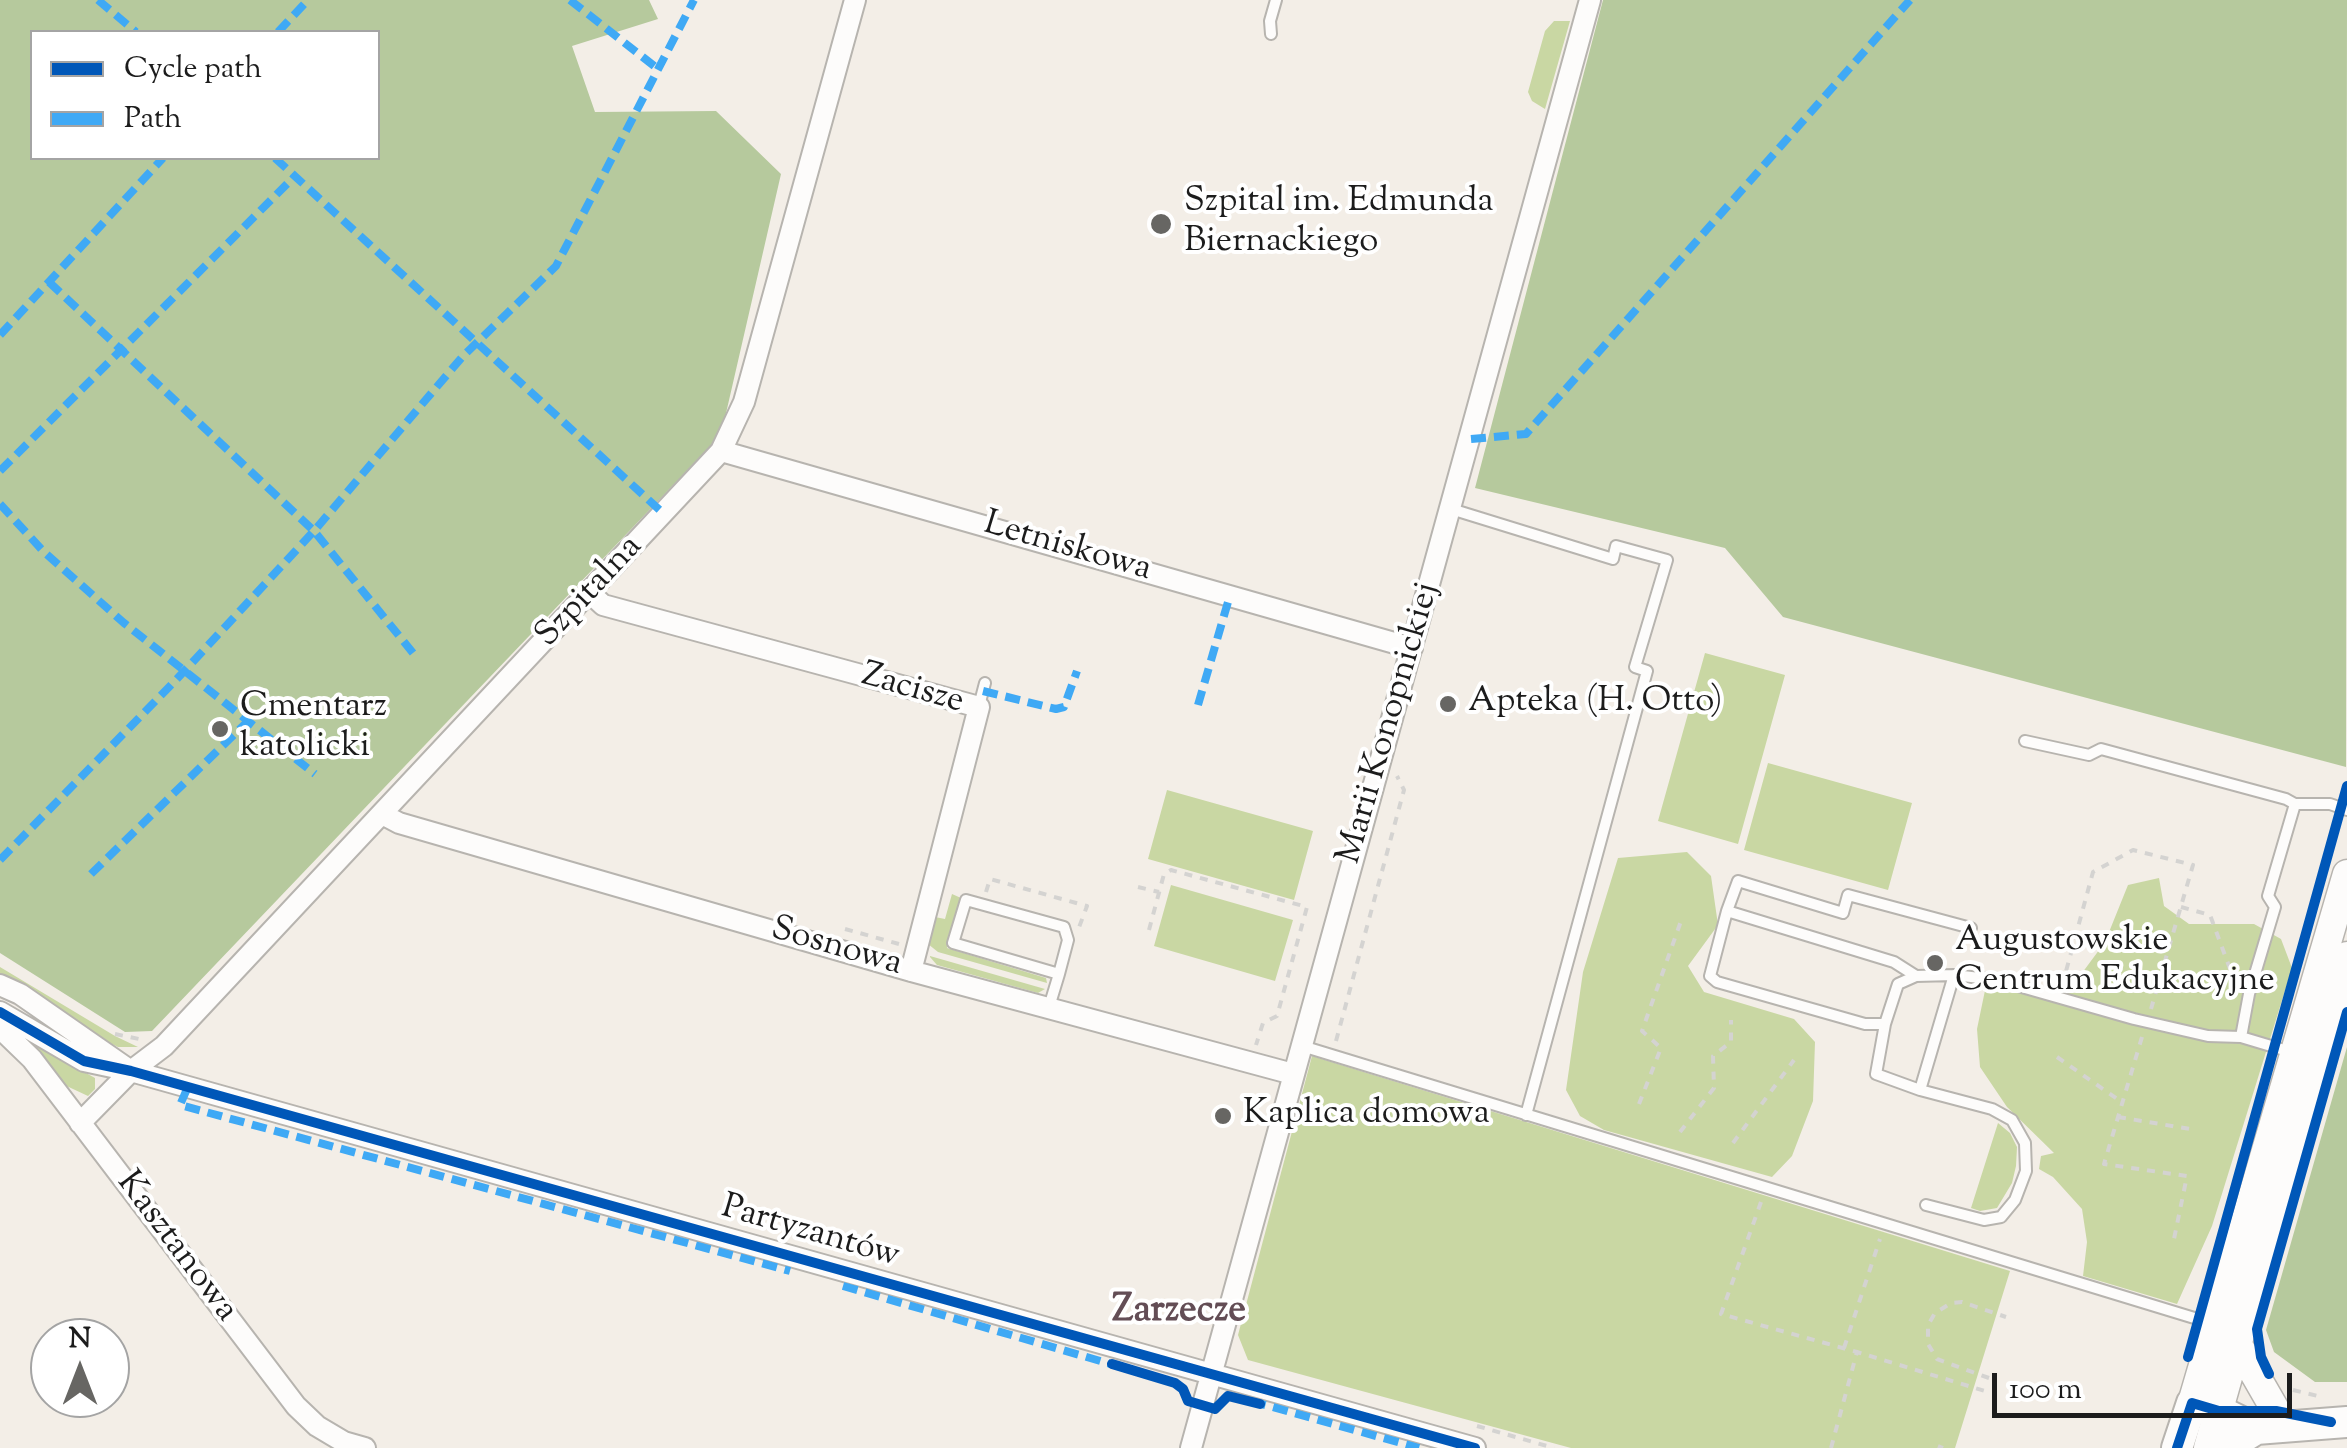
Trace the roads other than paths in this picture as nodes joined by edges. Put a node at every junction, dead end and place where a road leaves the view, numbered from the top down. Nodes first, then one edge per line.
1 (855, 0) edge
2 (1276, 0) edge
3 (1590, 0) edge
4 (1271, 34) dead end
5 (721, 451) junction
6 (1451, 509) junction
7 (591, 594) junction
8 (1412, 648) junction
9 (986, 683) dead end
10 (979, 707) junction
11 (2026, 740) dead end
12 (2295, 804) junction
13 (2347, 810) edge
14 (382, 814) junction
15 (2347, 874) edge
16 (1727, 912) junction
17 (1971, 928) dead end
18 (2347, 956) edge
19 (911, 970) junction
20 (1059, 974) junction
21 (1954, 975) junction
22 (1916, 976) junction
23 (0, 985) edge
24 (1049, 1007) junction
25 (0, 1012) edge
26 (1884, 1024) junction
27 (0, 1028) edge
28 (2241, 1037) junction
29 (1302, 1046) junction
30 (2306, 1057) junction
31 (131, 1072) junction
32 (1293, 1074) junction
33 (1920, 1090) junction
34 (1526, 1115) junction
35 (80, 1123) junction
36 (1926, 1205) dead end
37 (2215, 1324) junction
38 (2238, 1345) junction
39 (1212, 1374) junction
40 (2205, 1407) junction
41 (2266, 1420) junction
42 (2339, 1422) edge
43 (343, 1445) edge
44 (366, 1448) edge
45 (1191, 1448) edge
46 (1475, 1448) edge
47 (2178, 1448) edge
48 (2208, 1448) edge
49 (2226, 1448) edge

1 - 5 street, Szpitalna
2 - 4 lane
3 - 6 street, Marii Konopnickiej
5 - 7 street, Szpitalna
5 - 8 street, Letniskowa
6 - 8 street, Marii Konopnickiej
6 - 34 lane
7 - 10 street, Zacisze
7 - 14 street, Szpitalna
8 - 29 street, Marii Konopnickiej
9 - 10 lane
10 - 19 street, Zacisze
11 - 12 lane
12 - 13 lane
12 - 28 lane
14 - 19 street, Sosnowa
14 - 31 street, Szpitalna
15 - 30 main road
16 - 17 lane
16 - 22 lane
16 - 26 lane
18 - 30 main road
19 - 24 street, Sosnowa
20 - 20 lane
20 - 24 lane
21 - 22 lane
21 - 28 lane
21 - 33 lane
22 - 26 lane
23 - 31 street
24 - 32 street, Sosnowa
25 - 31 street, Partyzantów
26 - 33 lane
27 - 35 street, Kasztanowa
28 - 30 lane
29 - 32 street, Marii Konopnickiej
29 - 34 lane
30 - 37 main road
30 - 38 main road
31 - 35 street, Szpitalna
31 - 39 street, Partyzantów
32 - 39 street, Marii Konopnickiej
33 - 36 lane
34 - 37 lane
35 - 43 street, Kasztanowa
37 - 40 main road
38 - 40 main road
38 - 41 main road
39 - 45 street, Marii Konopnickiej
39 - 46 street, Partyzantów
40 - 41 main road
40 - 47 main road
40 - 48 main road
41 - 42 main road
41 - 49 main road
43 - 44 street, Kasztanowa

